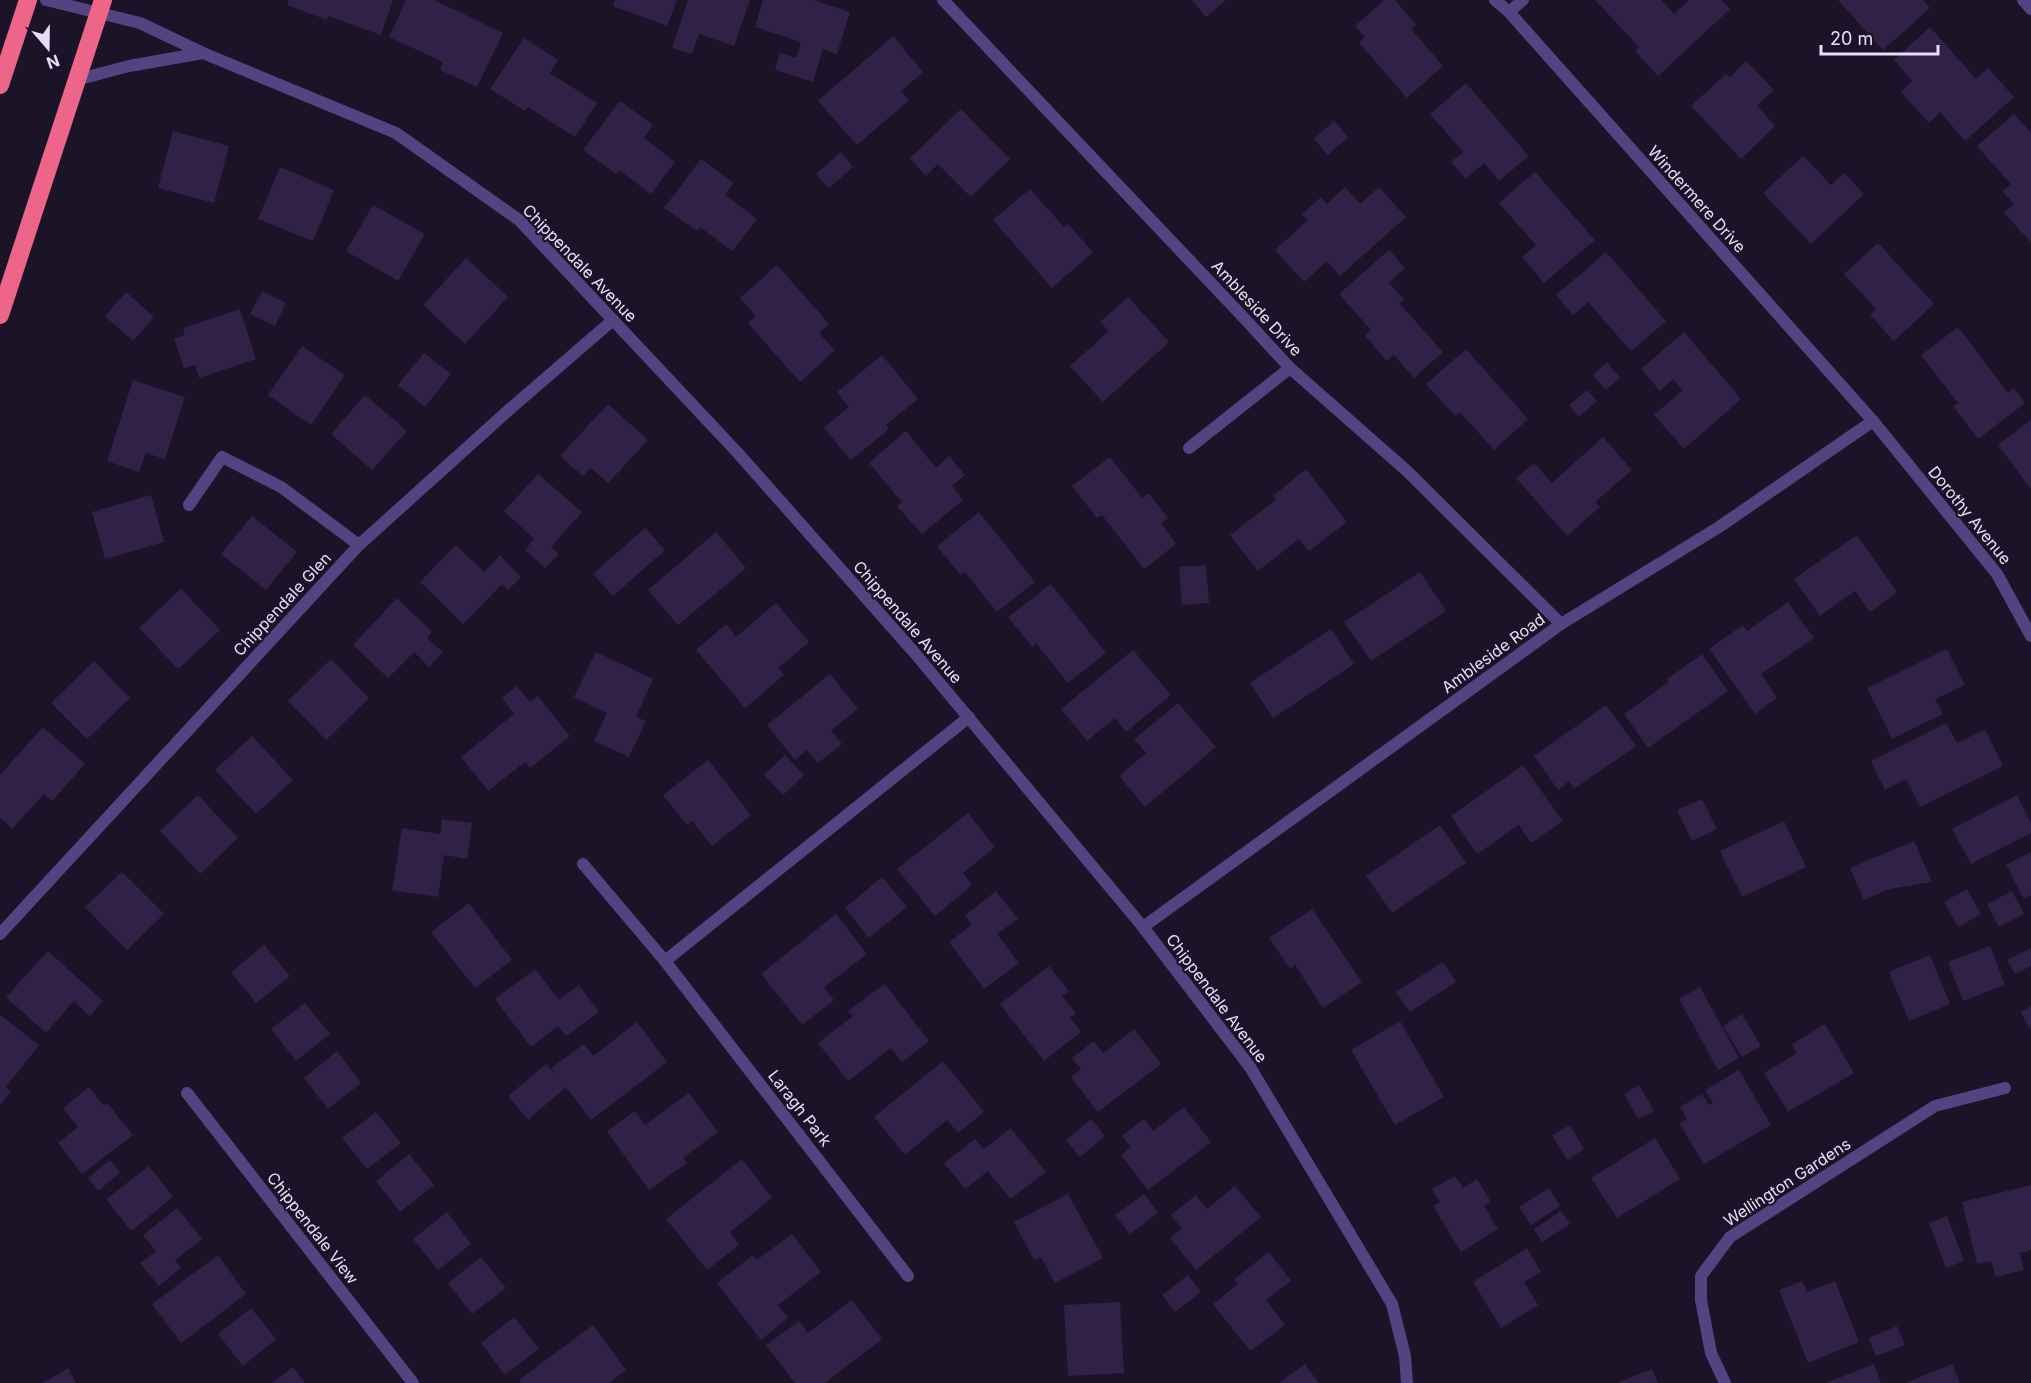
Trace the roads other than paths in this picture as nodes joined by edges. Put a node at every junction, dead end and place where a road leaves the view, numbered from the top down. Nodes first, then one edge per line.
1 (28, 0) edge
2 (46, 0) edge
3 (943, 0) edge
4 (1495, 0) edge
5 (1523, 0) edge
6 (2023, 0) edge
7 (101, 6) edge
8 (2031, 9) edge
9 (1509, 12) junction
10 (203, 53) junction
11 (76, 80) junction
12 (0, 85) edge
13 (0, 315) edge
14 (613, 320) junction
15 (1290, 368) junction
16 (1873, 421) junction
17 (1188, 448) dead end
18 (189, 505) dead end
19 (359, 545) junction
20 (1561, 624) junction
21 (2031, 636) edge
22 (969, 717) junction
23 (583, 864) dead end
24 (1143, 927) junction
25 (0, 934) edge
26 (665, 960) junction
27 (2005, 1088) dead end
28 (187, 1093) dead end
29 (908, 1276) dead end
30 (413, 1383) edge
31 (1407, 1383) edge
32 (1725, 1383) edge

1 - 12 highway
2 - 7 street, Chippendale Avenue
3 - 15 street, Ambleside Drive
4 - 9 street, Windermere Drive
5 - 9 street
6 - 8 street
7 - 10 street, Chippendale Avenue
7 - 11 highway
9 - 16 street, Windermere Drive
10 - 11 street
10 - 14 street, Chippendale Avenue
11 - 13 highway
14 - 19 street, Chippendale Glen
14 - 22 street, Chippendale Avenue
15 - 17 street
15 - 20 street, Ambleside Drive
16 - 20 street, Ambleside Road
16 - 21 street, Dorothy Avenue
18 - 19 street
19 - 25 street, Chippendale Glen
20 - 24 street, Ambleside Road
22 - 24 street, Chippendale Avenue
22 - 26 street
23 - 26 street, Laragh Park
24 - 31 street, Chippendale Avenue
26 - 29 street, Laragh Park
27 - 32 street, Wellington Gardens
28 - 30 street, Chippendale View

